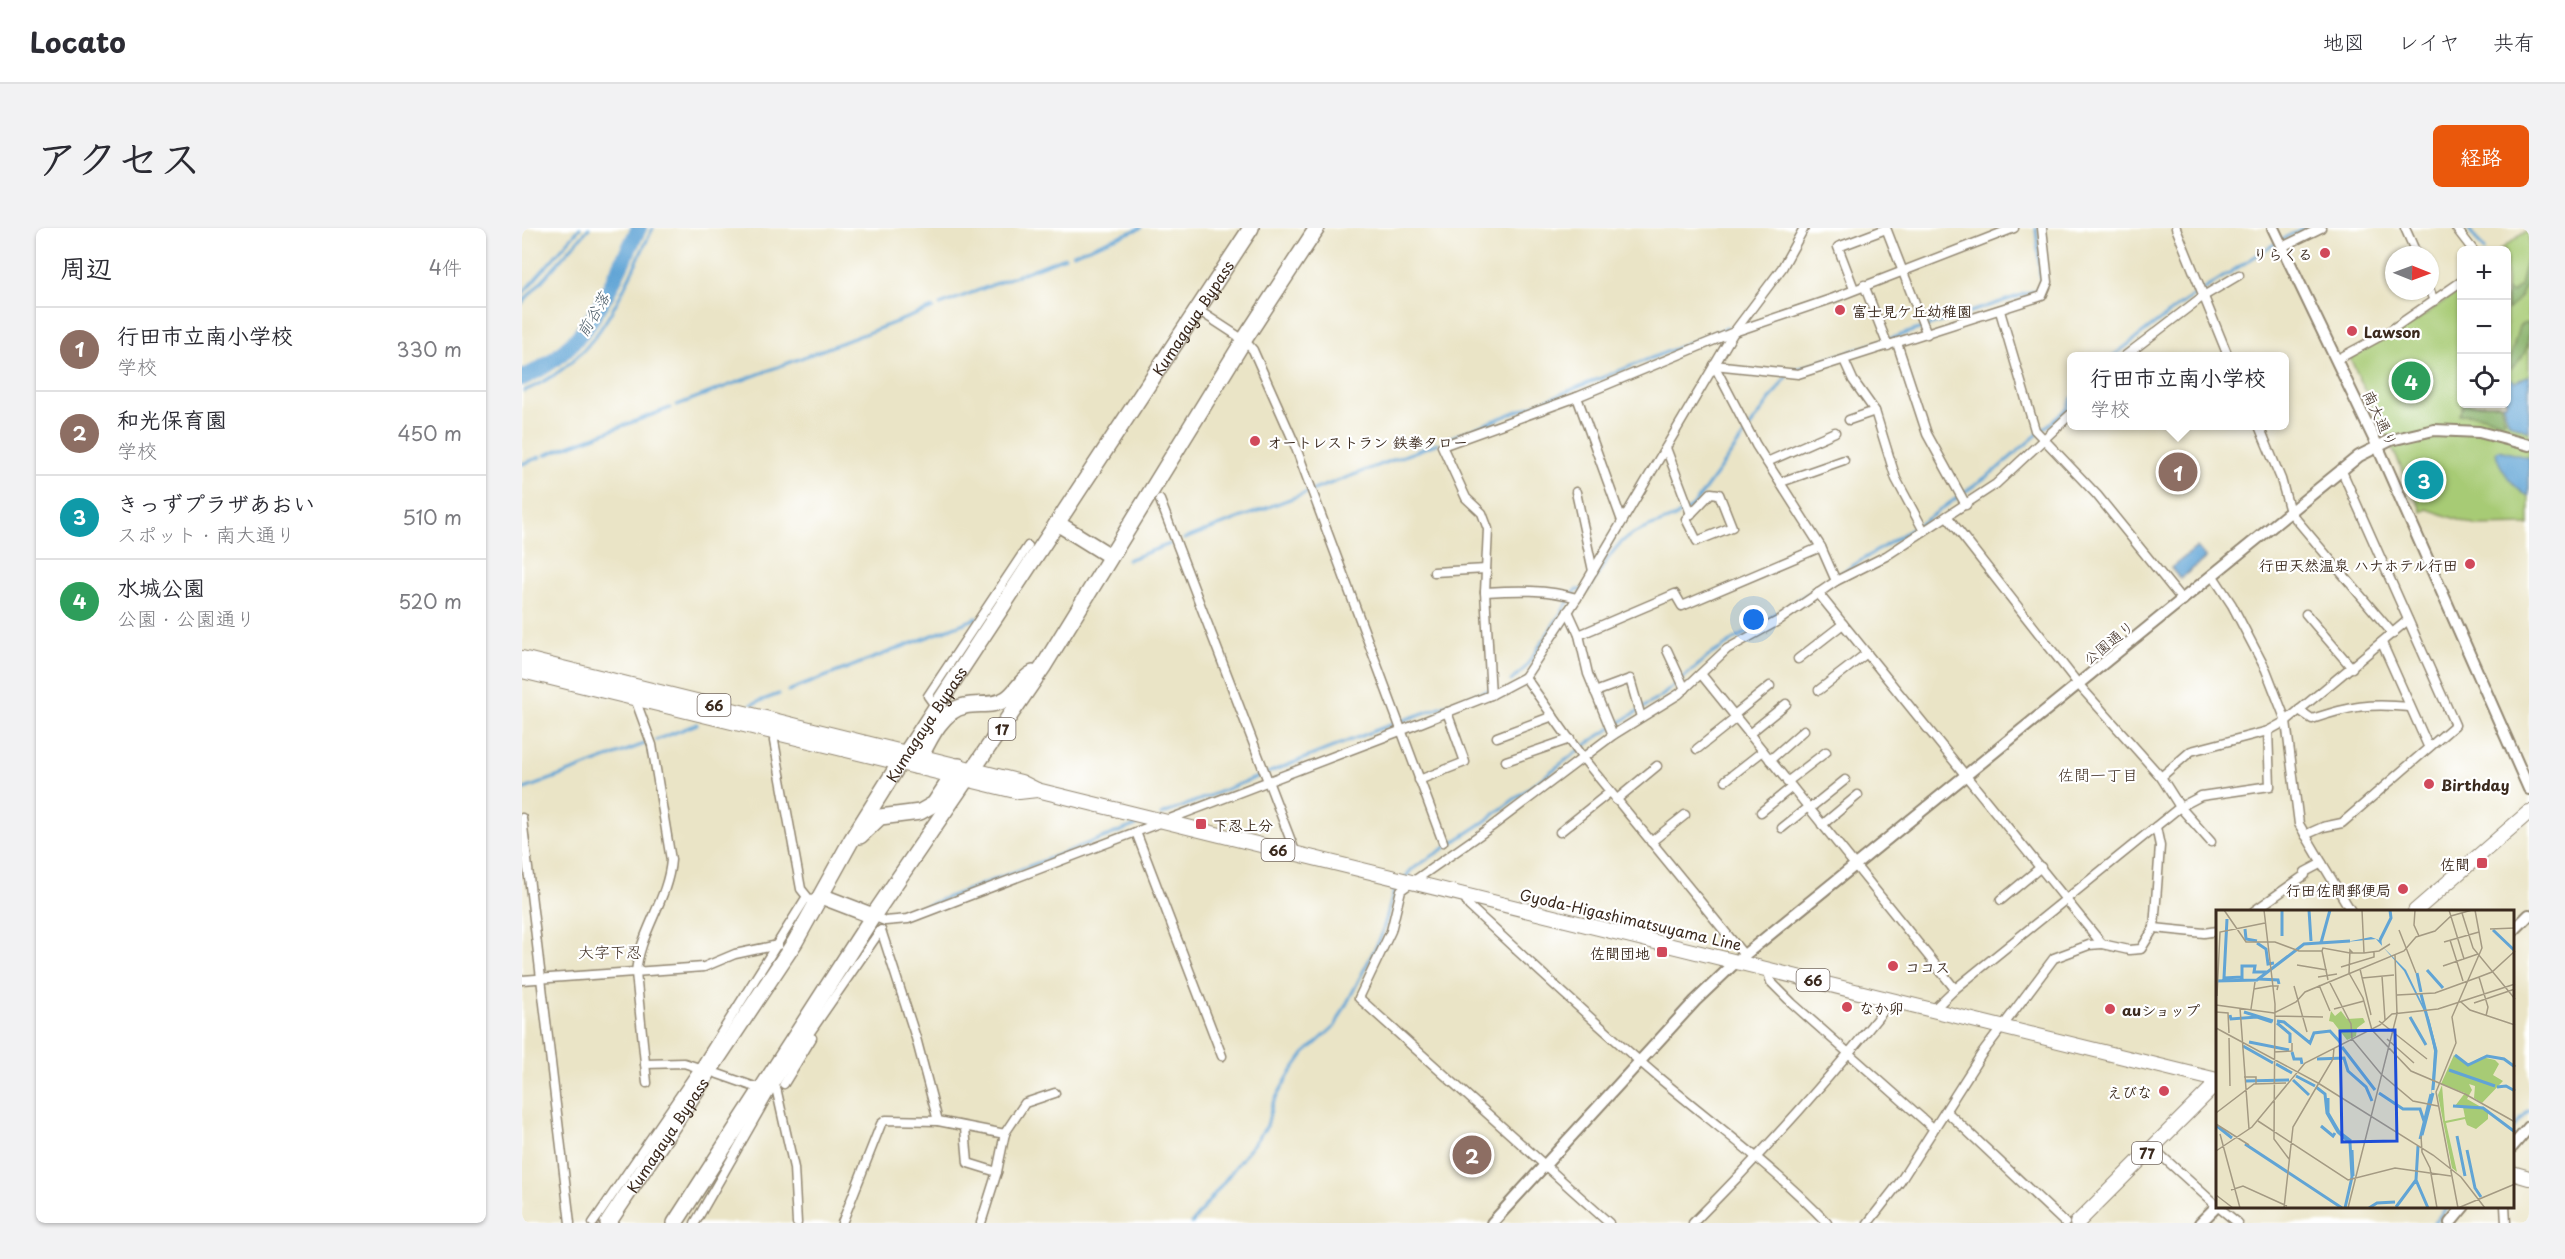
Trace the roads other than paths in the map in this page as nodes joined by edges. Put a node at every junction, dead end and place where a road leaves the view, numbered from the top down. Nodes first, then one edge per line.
1 (1251, 228) edge
2 (1317, 228) edge
3 (1804, 228) edge
4 (2014, 228) edge
5 (2042, 228) edge
6 (2176, 228) edge
7 (2273, 228) edge
8 (2321, 228) edge
9 (2405, 228) edge
10 (2457, 228) edge
11 (1886, 229) edge
12 (2413, 246) edge
13 (2470, 246) edge
14 (2282, 247) junction
15 (1901, 270) junction
16 (2239, 275) dead end
17 (1864, 285) junction
18 (2457, 285) edge
19 (1854, 289) junction
20 (2202, 297) junction
21 (2434, 301) joint
22 (1198, 310) junction
23 (2000, 311) junction
24 (1734, 332) junction
25 (1927, 333) junction
26 (1244, 340) junction
27 (1891, 345) junction
28 (2132, 352) edge
29 (2226, 352) edge
30 (1844, 360) junction
31 (2336, 360) junction
32 (1714, 365) junction
33 (1577, 397) junction
34 (1875, 411) junction
35 (2067, 417) edge
36 (1849, 420) dead end
37 (2261, 430) edge
38 (1835, 432) dead end
39 (2043, 437) junction
40 (2377, 445) junction
41 (2529, 445) edge
42 (1666, 448) junction
43 (1844, 460) dead end
44 (1767, 462) junction
45 (2341, 469) junction
46 (1781, 483) junction
47 (1576, 492) dead end
48 (1160, 500) dead end
49 (1966, 505) junction
50 (2290, 512) junction
51 (1691, 514) junction
52 (1947, 516) junction
53 (1622, 521) junction
54 (1057, 523) junction
55 (1924, 531) junction
56 (1028, 546) dead end
57 (1821, 547) junction
58 (1110, 556) junction
59 (1486, 569) junction
60 (1593, 571) junction
61 (1434, 572) dead end
62 (2213, 576) junction
63 (1836, 581) junction
64 (1485, 592) junction
65 (1818, 593) junction
66 (1577, 597) junction
67 (2183, 600) junction
68 (1568, 612) junction
69 (2306, 614) dead end
70 (2408, 620) junction
71 (1843, 624) junction
72 (2393, 634) junction
73 (1579, 635) junction
74 (2382, 643) junction
75 (1667, 650) dead end
76 (1867, 653) junction
77 (522, 658) edge
78 (1798, 659) dead end
79 (1043, 667) junction
80 (2352, 668) junction
81 (522, 671) edge
82 (1701, 674) junction
83 (1525, 677) junction
84 (630, 684) junction
85 (2079, 685) junction
86 (1770, 686) dead end
87 (1685, 689) junction
88 (1819, 690) dead end
89 (1595, 692) junction
90 (1491, 695) junction
91 (635, 698) junction
92 (1786, 704) dead end
93 (936, 707) junction
94 (2410, 707) junction
95 (2299, 710) junction
96 (1447, 712) junction
97 (1553, 716) junction
98 (1641, 717) junction
99 (1735, 717) junction
100 (2286, 721) junction
101 (775, 726) junction
102 (1400, 730) junction
103 (1804, 730) dead end
104 (2268, 731) junction
105 (1749, 734) junction
106 (1613, 735) junction
107 (1497, 737) dead end
108 (1570, 739) junction
109 (2428, 746) junction
110 (1697, 749) dead end
111 (1763, 751) junction
112 (1826, 752) dead end
113 (1582, 757) junction
114 (911, 759) junction
115 (1770, 760) junction
116 (1506, 761) dead end
117 (1657, 766) dead end
118 (956, 771) junction
119 (972, 775) junction
120 (1967, 776) junction
121 (2161, 777) junction
122 (1269, 779) junction
123 (1419, 780) junction
124 (1726, 780) dead end
125 (1845, 780) dead end
126 (1790, 784) junction
127 (2529, 789) edge
128 (1610, 792) junction
129 (1858, 795) dead end
130 (1616, 800) junction
131 (2180, 807) junction
132 (1809, 808) junction
133 (1761, 812) dead end
134 (2529, 812) edge
135 (1685, 815) dead end
136 (522, 818) edge
137 (1160, 821) junction
138 (1822, 825) junction
139 (2156, 826) junction
140 (1782, 828) dead end
141 (1136, 832) junction
142 (1560, 832) dead end
143 (2305, 835) junction
144 (852, 839) junction
145 (1443, 842) dead end
146 (1651, 842) junction
147 (2211, 842) dead end
148 (1296, 855) junction
149 (2322, 863) junction
150 (1856, 867) junction
151 (2041, 867) junction
152 (1405, 882) junction
153 (1464, 896) junction
154 (815, 899) junction
155 (2067, 899) junction
156 (2001, 900) dead end
157 (2255, 910) edge
158 (2350, 910) edge
159 (2416, 910) edge
160 (2529, 915) edge
161 (879, 919) junction
162 (2154, 928) junction
163 (2514, 930) edge
164 (880, 931) junction
165 (2216, 931) edge
166 (2102, 944) junction
167 (778, 945) junction
168 (1740, 958) junction
169 (1767, 969) junction
170 (636, 974) junction
171 (522, 980) edge
172 (542, 980) junction
173 (1955, 989) junction
174 (1892, 1000) junction
175 (1933, 1010) junction
176 (2003, 1027) junction
177 (1849, 1054) junction
178 (1222, 1056) dead end
179 (1640, 1061) junction
180 (645, 1064) junction
181 (696, 1067) dead end
182 (718, 1074) dead end
183 (2216, 1082) edge
184 (647, 1083) dead end
185 (780, 1083) junction
186 (2216, 1083) edge
187 (755, 1087) dead end
188 (1055, 1093) dead end
189 (1946, 1111) junction
190 (939, 1121) junction
191 (2529, 1127) edge
192 (965, 1128) junction
193 (1933, 1128) junction
194 (1005, 1134) junction
195 (2514, 1145) edge
196 (2153, 1148) junction
197 (1756, 1160) junction
198 (1544, 1167) junction
199 (997, 1172) junction
200 (2514, 1174) edge
201 (2529, 1178) edge
202 (2216, 1205) edge
203 (2216, 1207) edge
204 (2219, 1208) edge
205 (2462, 1208) edge
206 (2505, 1208) edge
207 (570, 1223) edge
208 (592, 1223) edge
209 (608, 1223) edge
210 (675, 1223) edge
211 (694, 1223) edge
212 (797, 1223) edge
213 (842, 1223) edge
214 (981, 1223) edge
215 (1492, 1223) edge
216 (1609, 1223) edge
217 (1693, 1223) edge
218 (1827, 1223) edge
219 (1868, 1223) edge
220 (2064, 1223) edge
221 (2077, 1223) edge
222 (2200, 1223) edge
223 (2238, 1223) edge
224 (2450, 1223) edge
225 (2506, 1223) edge

1 - 22 highway, Kumagaya Bypass / 17
2 - 26 highway, 17
3 - 24 street
4 - 15 street
5 - 23 street
6 - 20 street
7 - 14 street, 南大通り
8 - 14 street
9 - 12 street
10 - 13 street
11 - 15 street
11 - 19 street
14 - 31 street, 南大通り
15 - 17 street
15 - 25 street
16 - 20 street
17 - 19 street
17 - 27 street
18 - 21 street
19 - 24 street
20 - 28 street
20 - 29 street
21 - 31 street
22 - 26 street
22 - 54 highway, Kumagaya Bypass / 17
23 - 25 street
23 - 39 street
24 - 32 street
24 - 33 street
25 - 27 street
26 - 58 highway, 17
26 - 102 street
27 - 30 street
27 - 49 street
30 - 32 street
30 - 34 street
31 - 40 street, 南大通り
32 - 42 street
32 - 44 street
33 - 53 street
33 - 59 street
34 - 36 street
34 - 55 street
35 - 39 street
37 - 50 street
38 - 44 street
39 - 49 street
39 - 67 street
40 - 41 street, 公園通り
40 - 45 street, 公園通り
40 - 127 street, 南大通り
42 - 51 street
42 - 53 street
43 - 46 street
44 - 46 street
45 - 50 street, 公園通り
45 - 70 street
46 - 57 street
47 - 60 street
48 - 122 street
49 - 52 street
50 - 62 street, 公園通り
50 - 72 street
51 - 51 street
52 - 55 street
52 - 85 street
53 - 60 street
54 - 58 highway
54 - 93 highway, Kumagaya Bypass / 17
55 - 63 street
56 - 93 street
57 - 63 street
57 - 73 street
58 - 79 highway, 17
59 - 61 street
59 - 64 street
60 - 66 street
62 - 67 street, 公園通り
62 - 100 street
63 - 65 street
64 - 66 street
64 - 90 street
65 - 71 street
65 - 82 street
66 - 68 street
67 - 85 street, 公園通り
68 - 73 street
68 - 83 street
69 - 80 street
70 - 72 street
70 - 109 street
71 - 76 street
71 - 78 street
72 - 74 street
73 - 89 street
74 - 80 street
74 - 94 street
75 - 87 street
76 - 88 street
76 - 120 street
77 - 84 main road, Gyoda-Higashimatsuyama Line / 66
79 - 114 highway, 17
79 - 119 highway, 17
80 - 95 street
81 - 91 main road, Gyoda-Higashimatsuyama Line / 66
82 - 87 street
82 - 99 street
83 - 90 street
83 - 97 street
84 - 91 street
84 - 101 main road, Gyoda-Higashimatsuyama Line / 66
85 - 120 street, 公園通り
85 - 121 street
86 - 99 street
87 - 98 street
89 - 98 street
89 - 106 street
90 - 96 street
91 - 101 main road, Gyoda-Higashimatsuyama Line / 66
91 - 170 street
92 - 105 street
93 - 114 highway, Kumagaya Bypass / 17
94 - 95 street
94 - 109 street
95 - 100 street
96 - 102 street
96 - 123 street
97 - 107 street
97 - 108 street
98 - 106 street
99 - 105 street
99 - 110 street
100 - 104 street
100 - 143 street
101 - 114 main road, Gyoda-Higashimatsuyama Line / 66
101 - 154 street
102 - 122 street
102 - 123 street
103 - 115 street
104 - 121 street
104 - 131 street
105 - 111 street
106 - 113 street
108 - 113 street
108 - 116 street
109 - 143 street
111 - 115 street
111 - 124 street
112 - 126 street
113 - 128 street
113 - 152 street
114 - 118 main road, Gyoda-Higashimatsuyama Line / 66
114 - 144 highway, Kumagaya Bypass / 17
115 - 126 street
117 - 130 street
118 - 119 main road, Gyoda-Higashimatsuyama Line / 66
118 - 144 highway, 17
119 - 137 main road, Gyoda-Higashimatsuyama Line / 66
119 - 161 highway, 17
120 - 150 street, 公園通り
120 - 151 street
121 - 131 street
122 - 137 street
122 - 148 street
123 - 145 street
125 - 132 street
126 - 132 street
126 - 133 street
128 - 130 street
128 - 142 street
129 - 138 street
130 - 146 street
131 - 139 street
131 - 147 street
132 - 138 street
132 - 140 street
134 - 159 main road
135 - 146 street
136 - 172 street
137 - 141 street
137 - 148 main road, Gyoda-Higashimatsuyama Line / 66
138 - 150 street
139 - 155 street
139 - 162 street
141 - 161 street
141 - 178 street
143 - 149 street
144 - 154 highway, Kumagaya Bypass / 17
146 - 168 street
148 - 152 main road, Gyoda-Higashimatsuyama Line / 66
149 - 157 street
149 - 158 street
150 - 168 street, 公園通り
150 - 173 street
151 - 155 street
151 - 156 street
152 - 153 main road, Gyoda-Higashimatsuyama Line / 66
152 - 198 street
153 - 168 main road, Gyoda-Higashimatsuyama Line / 66
153 - 179 street
154 - 161 highway
154 - 167 street
154 - 209 highway, Kumagaya Bypass / 17
155 - 166 street
155 - 173 street
160 - 163 street
161 - 164 street
161 - 210 highway, 17
162 - 165 street
162 - 166 street
164 - 185 street
164 - 190 street
166 - 176 street
167 - 170 street
167 - 208 street
168 - 169 main road, Gyoda-Higashimatsuyama Line / 66
168 - 179 street, 公園通り
169 - 174 main road, Gyoda-Higashimatsuyama Line / 66
169 - 177 street
170 - 172 street
170 - 180 street
171 - 172 street
172 - 207 street
173 - 175 street
174 - 175 main road, Gyoda-Higashimatsuyama Line / 66
174 - 177 street
175 - 176 main road, Gyoda-Higashimatsuyama Line / 66
176 - 183 main road, Gyoda-Higashimatsuyama Line / 66
176 - 189 street
177 - 193 street
177 - 197 street
179 - 197 street
179 - 198 street, 公園通り
180 - 181 street
180 - 184 street
182 - 187 street
185 - 211 street
185 - 212 street
186 - 196 main road, 77
188 - 194 street
189 - 193 street
189 - 220 street
190 - 192 street
190 - 213 street
191 - 195 street
192 - 194 street
192 - 199 street
193 - 219 street
194 - 199 street
196 - 202 street
196 - 221 main road, 77
197 - 217 street
197 - 218 street
198 - 215 street, 公園通り
198 - 216 street
199 - 214 street
200 - 201 main road
203 - 222 street
204 - 223 street
205 - 224 street
206 - 225 street

